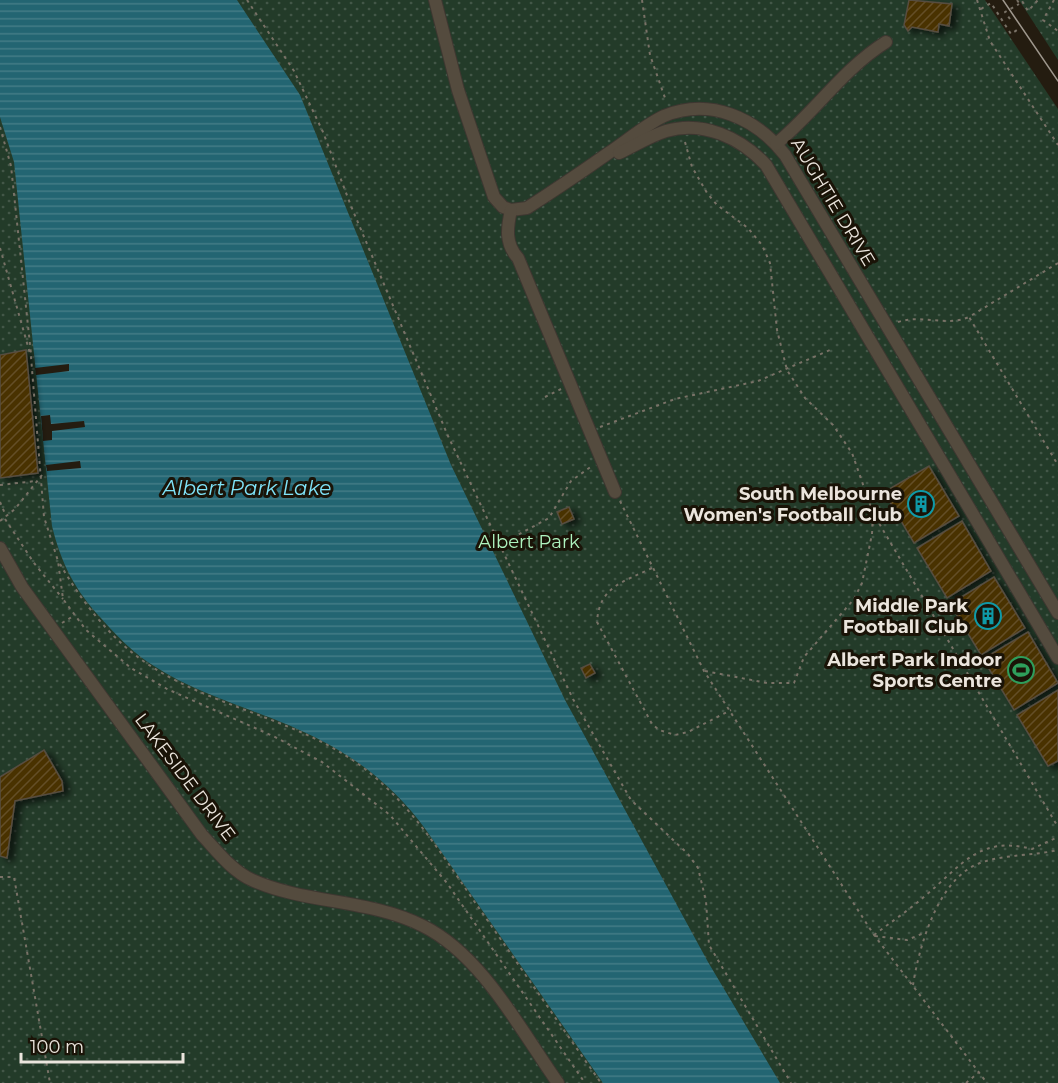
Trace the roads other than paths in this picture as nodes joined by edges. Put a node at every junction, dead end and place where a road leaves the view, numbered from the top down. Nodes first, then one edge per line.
1 (435, 0) edge
2 (886, 42) dead end
3 (776, 144) junction
4 (588, 167) junction
5 (511, 210) junction
6 (615, 492) road end
7 (1, 553) edge
8 (0, 570) edge
9 (15, 574) junction
10 (1058, 613) edge
11 (1058, 658) edge
12 (558, 1083) edge

1 - 5 street
2 - 3 street
3 - 4 street, AUGHTIE DRIVE
3 - 10 street, AUGHTIE DRIVE
4 - 5 street, AUGHTIE DRIVE
4 - 11 street
5 - 6 street
7 - 9 street, LAKESIDE DRIVE
8 - 9 street
9 - 12 street, LAKESIDE DRIVE

